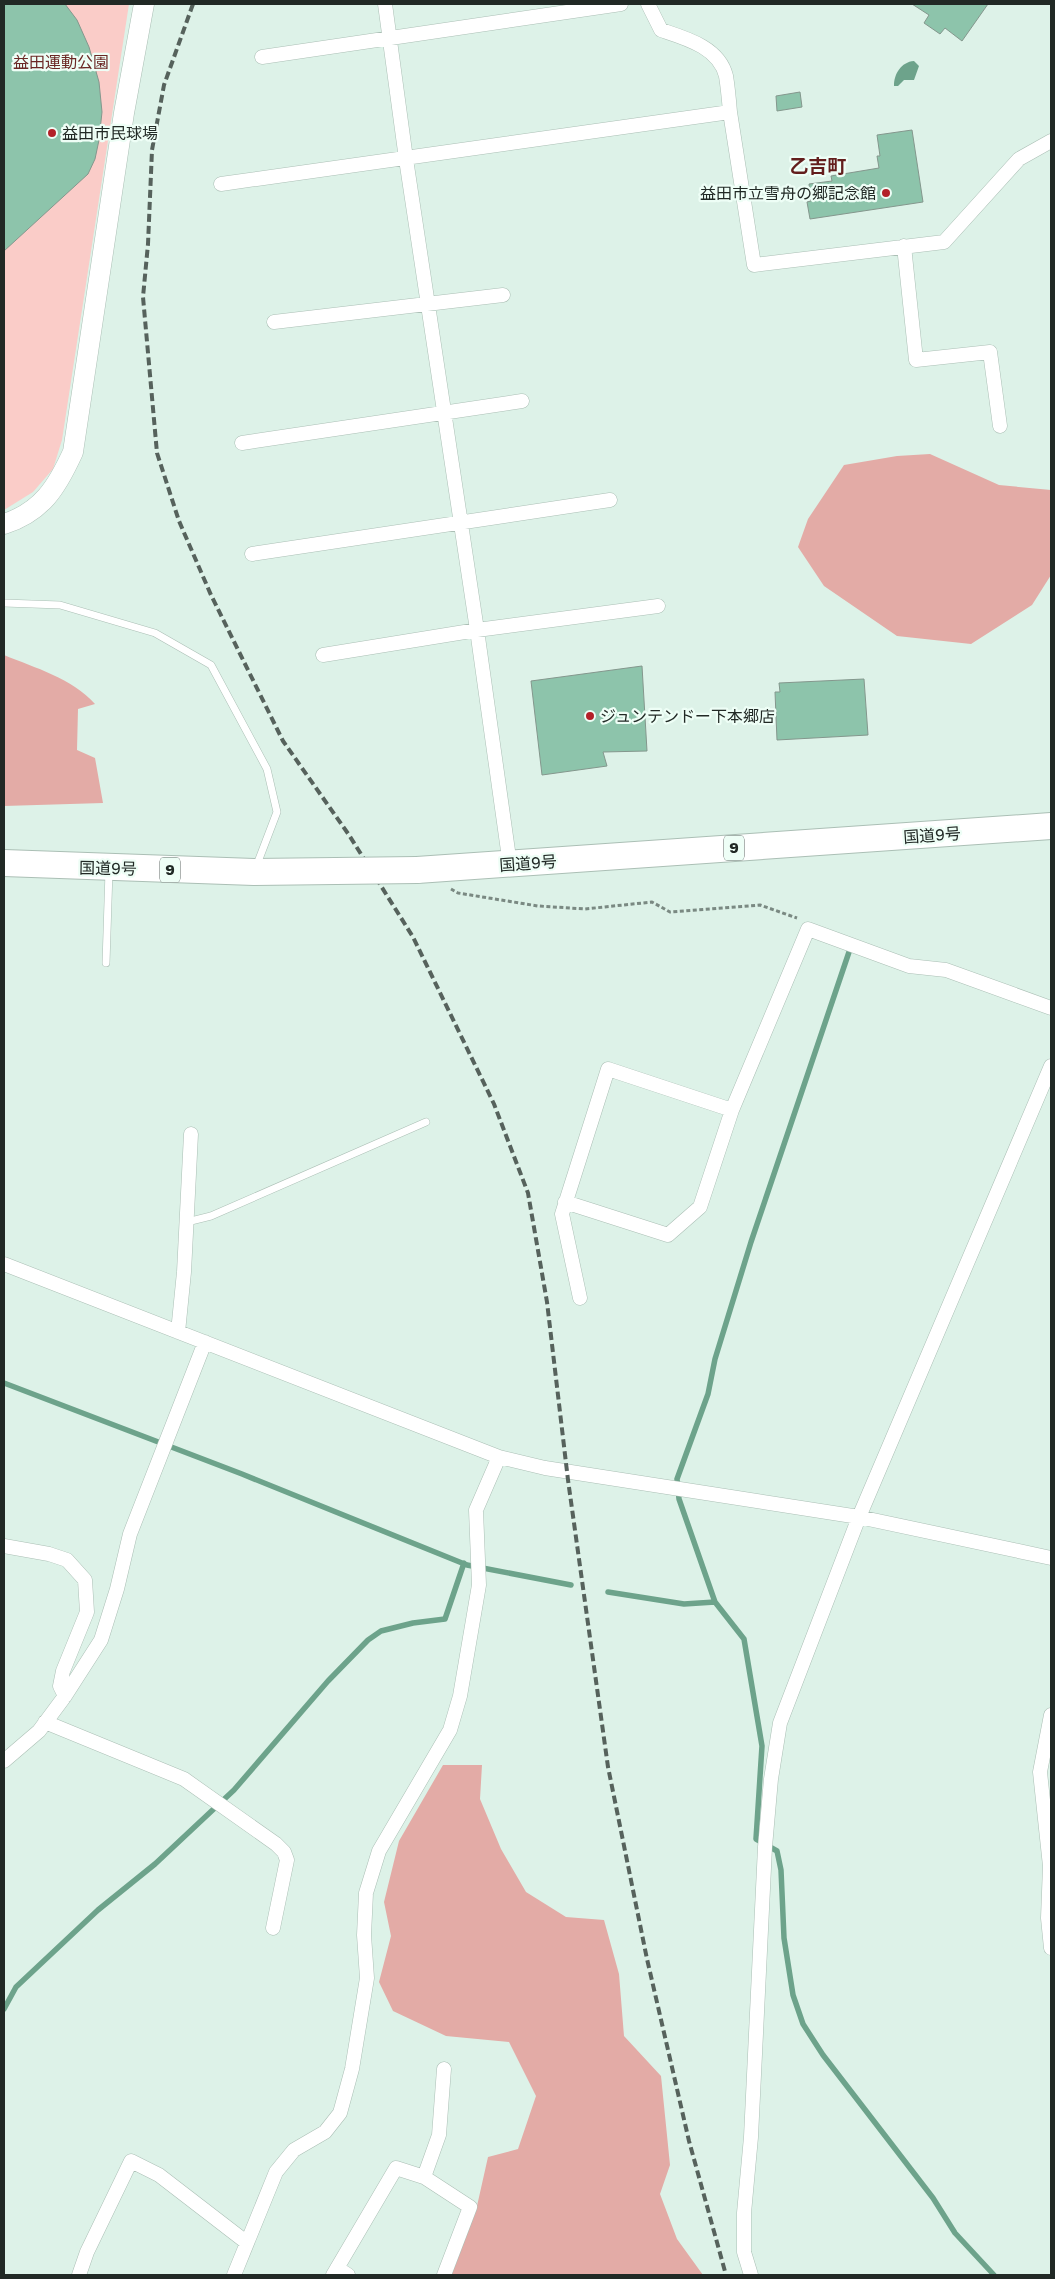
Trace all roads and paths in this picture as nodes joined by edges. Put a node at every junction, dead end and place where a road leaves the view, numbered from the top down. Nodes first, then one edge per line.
1 (144, 4) edge
2 (385, 4) edge
3 (621, 4) edge
4 (648, 4) edge
5 (390, 39) junction
6 (262, 57) dead end
7 (730, 112) junction
8 (1051, 141) edge
9 (406, 160) junction
10 (221, 184) dead end
11 (904, 246) junction
12 (503, 296) dead end
13 (427, 304) junction
14 (274, 322) dead end
15 (522, 401) dead end
16 (443, 412) junction
17 (1000, 426) dead end
18 (242, 443) dead end
19 (610, 500) dead end
20 (460, 522) junction
21 (4, 524) edge
22 (252, 554) dead end
23 (4, 603) edge
24 (658, 606) dead end
25 (477, 630) junction
26 (323, 655) dead end
27 (1051, 826) edge
28 (4, 863) edge
29 (510, 865) junction
30 (109, 868) junction
31 (254, 872) junction
32 (445, 885) dead end
33 (808, 929) junction
34 (106, 963) dead end
35 (1051, 1008) edge
36 (1051, 1066) edge
37 (732, 1110) junction
38 (426, 1122) dead end
39 (191, 1134) dead end
40 (565, 1202) junction
41 (187, 1222) junction
42 (4, 1264) edge
43 (580, 1298) dead end
44 (178, 1332) junction
45 (205, 1342) junction
46 (499, 1457) junction
47 (859, 1518) junction
48 (4, 1546) edge
49 (1051, 1558) edge
50 (65, 1696) junction
51 (1051, 1715) edge
52 (45, 1722) junction
53 (4, 1761) edge
54 (273, 1928) dead end
55 (1051, 1948) edge
56 (444, 2069) dead end
57 (424, 2177) junction
58 (246, 2242) junction
59 (339, 2273) edge
60 (79, 2275) edge
61 (234, 2275) edge
62 (444, 2275) edge
63 (751, 2275) edge

1 - 21 street
2 - 5 street
3 - 5 street
4 - 7 street
5 - 6 street
5 - 9 street
7 - 9 street
7 - 11 street
8 - 11 street
9 - 10 street
9 - 13 street
11 - 17 street
12 - 13 street
13 - 14 street
13 - 16 street
15 - 16 street
16 - 18 street
16 - 20 street
19 - 20 street
20 - 22 street
20 - 25 street
23 - 31 lane
24 - 25 street
25 - 26 street
25 - 29 street
27 - 29 highway, 国道9号 / 9
28 - 30 highway, 国道9号 / 9
29 - 31 highway, 国道9号 / 9, bridge
30 - 31 highway, 国道9号 / 9
30 - 34 lane
32 - 33 path
33 - 35 street
33 - 37 street
36 - 47 street
37 - 40 street
37 - 40 street
38 - 41 lane
39 - 41 street
40 - 43 street
41 - 44 street
42 - 44 street
44 - 45 street
45 - 46 street
45 - 50 street
46 - 47 street
46 - 58 street
47 - 49 street
47 - 63 street
48 - 50 street
50 - 52 street
51 - 55 street
52 - 53 street
52 - 54 street
56 - 57 street
57 - 59 street
57 - 62 street
58 - 60 street
58 - 61 street

